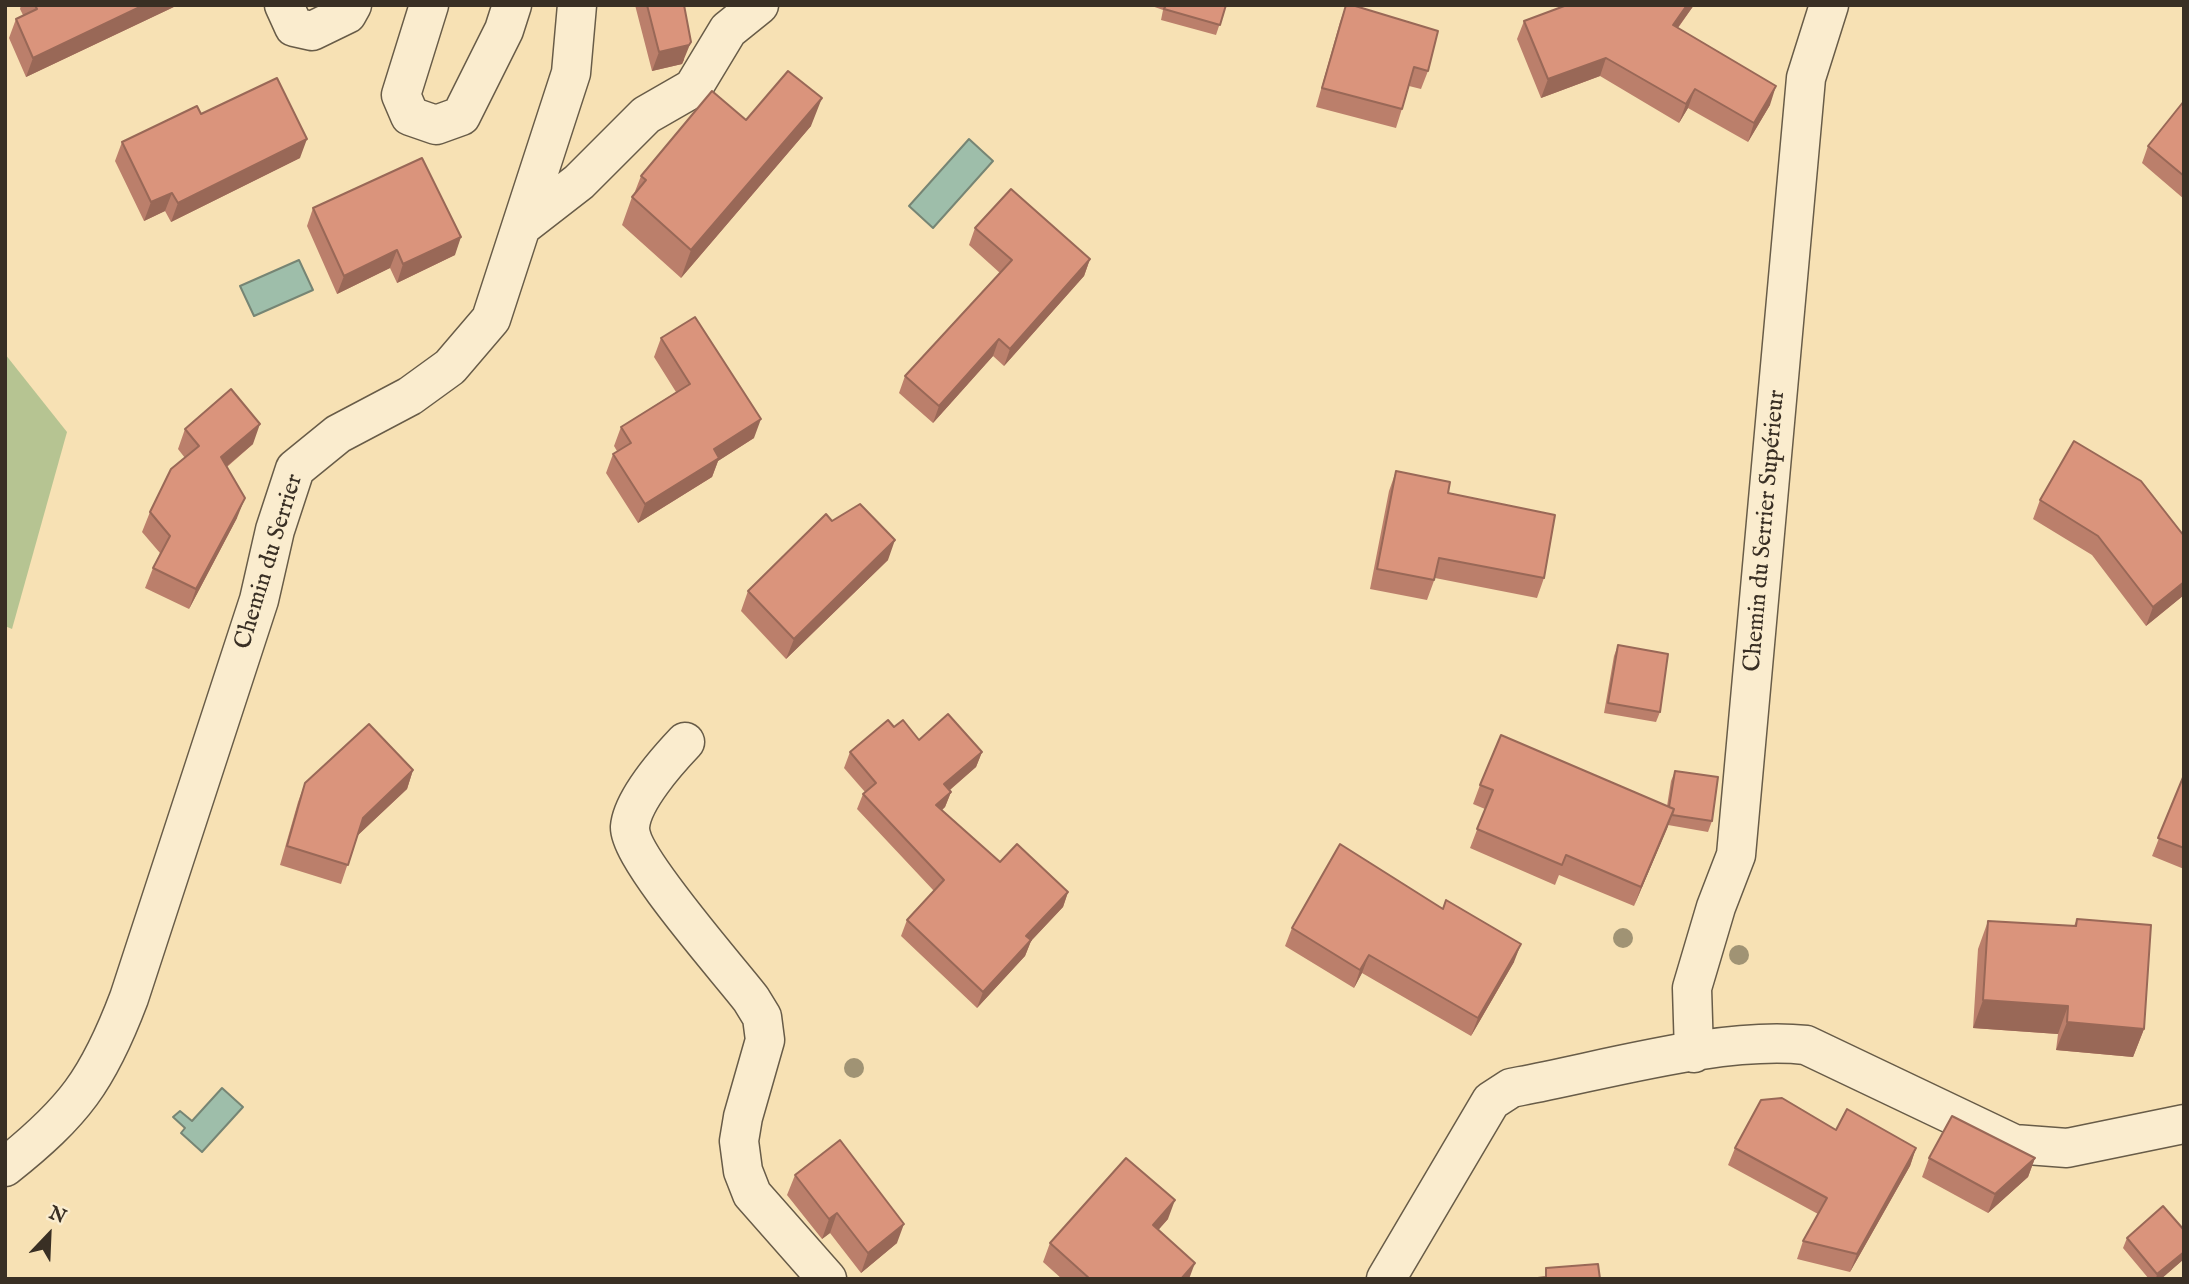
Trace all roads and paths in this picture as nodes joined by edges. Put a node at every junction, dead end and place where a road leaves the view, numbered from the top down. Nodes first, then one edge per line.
1 (284, 5) edge
2 (352, 5) edge
3 (429, 5) edge
4 (512, 5) edge
5 (577, 5) edge
6 (759, 5) edge
7 (1829, 5) edge
8 (521, 227) junction
9 (685, 741) dead end
10 (1694, 1053) junction
11 (2184, 1124) edge
12 (5, 1167) edge
13 (827, 1279) edge
14 (1385, 1279) edge

1 - 2 street
3 - 4 street
5 - 8 street, Chemin du Serrier
6 - 8 street
7 - 10 street, Chemin du Serrier Supérieur
8 - 12 street, Chemin du Serrier
9 - 13 street
10 - 11 street
10 - 14 street

